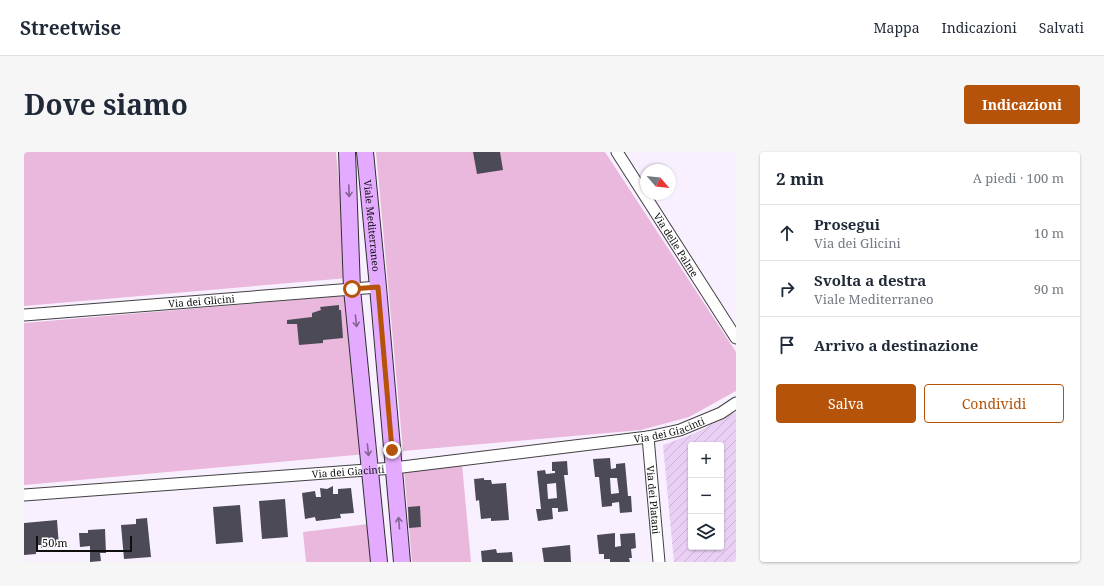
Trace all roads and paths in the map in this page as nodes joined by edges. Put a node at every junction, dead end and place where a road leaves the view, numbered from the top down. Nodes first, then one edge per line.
1 (347, 152) edge
2 (365, 152) edge
3 (617, 152) edge
4 (378, 287) junction
5 (352, 289) junction
6 (24, 315) edge
7 (736, 338) edge
8 (736, 403) edge
9 (648, 437) junction
10 (394, 468) junction
11 (370, 470) junction
12 (24, 495) edge
13 (379, 562) edge
14 (402, 562) edge
15 (660, 562) edge

1 -> 5 street, Viale Mediterraneo
2 - 4 street, Viale Mediterraneo
3 - 7 street, Via delle Palme
4 - 5 street, Via dei Glicini
4 - 10 street, Viale Mediterraneo
5 - 6 street, Via dei Glicini
5 -> 11 street, Viale Mediterraneo
8 - 9 street, Via dei Giacinti
9 - 10 street, Via dei Giacinti
9 - 15 street, Via dei Platani
10 - 11 street, Via dei Giacinti
14 -> 10 street, Viale Mediterraneo
11 - 12 street, Via dei Giacinti
11 - 13 street, Viale Mediterraneo

